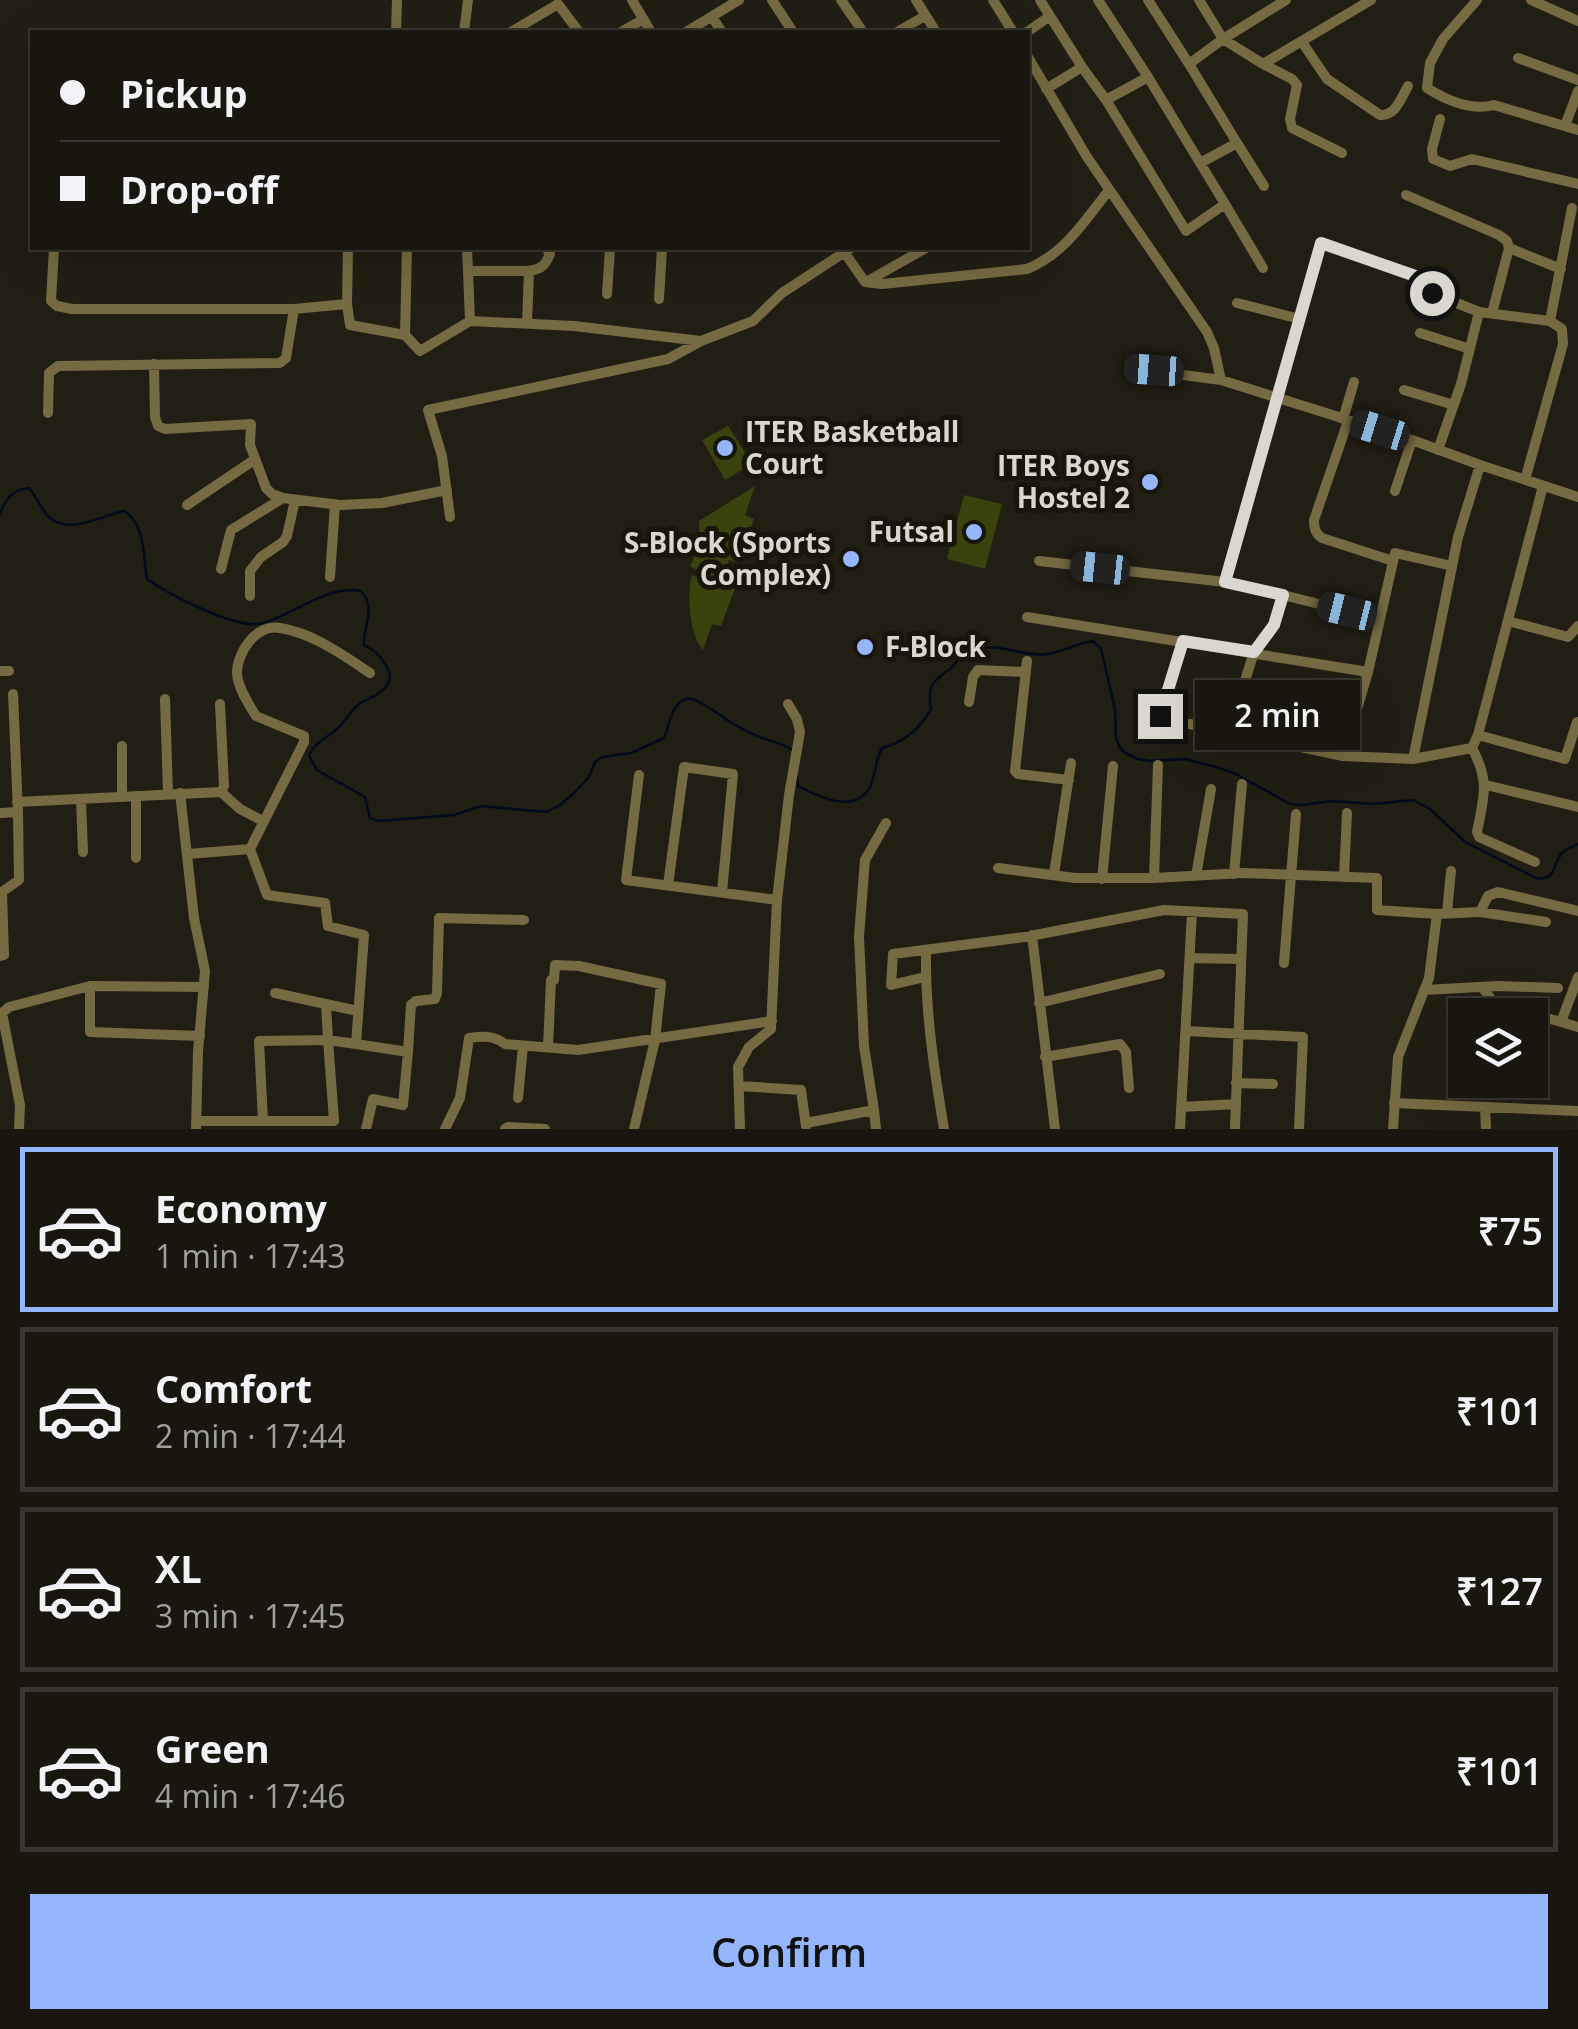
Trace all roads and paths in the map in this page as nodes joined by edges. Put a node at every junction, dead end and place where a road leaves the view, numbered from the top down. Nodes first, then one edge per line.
1 (397, 0) edge
2 (468, 0) edge
3 (633, 0) edge
4 (739, 0) edge
5 (772, 0) edge
6 (841, 0) edge
7 (916, 0) edge
8 (993, 0) edge
9 (1040, 0) edge
10 (1098, 0) edge
11 (1148, 0) edge
12 (1199, 0) edge
13 (1286, 0) edge
14 (1371, 0) edge
15 (1477, 0) edge
16 (1531, 0) edge
17 (925, 16) junction
18 (1050, 16) junction
19 (712, 17) junction
20 (642, 20) junction
21 (1578, 21) edge
22 (860, 28) edge
23 (396, 30) edge
24 (464, 30) edge
25 (514, 30) edge
26 (578, 30) edge
27 (624, 30) edge
28 (650, 30) edge
29 (689, 30) edge
30 (721, 30) edge
31 (792, 30) edge
32 (900, 30) edge
33 (935, 30) edge
34 (1012, 30) edge
35 (1030, 31) edge
36 (1223, 39) junction
37 (1302, 42) junction
38 (1518, 58) dead end
39 (1030, 61) edge
40 (1189, 64) junction
41 (1263, 64) junction
42 (1082, 66) junction
43 (1148, 77) junction
44 (1578, 80) edge
45 (1408, 86) dead end
46 (1046, 89) junction
47 (1578, 90) edge
48 (1106, 100) junction
49 (1440, 119) dead end
50 (1565, 126) junction
51 (1578, 130) edge
52 (1237, 143) junction
53 (1342, 153) dead end
54 (1202, 162) junction
55 (1577, 180) edge
56 (1264, 186) dead end
57 (1109, 190) junction
58 (1406, 195) dead end
59 (1225, 204) junction
60 (1572, 208) dead end
61 (1510, 248) junction
62 (54, 250) edge
63 (348, 250) edge
64 (407, 250) edge
65 (467, 250) edge
66 (547, 250) edge
67 (610, 250) edge
68 (662, 250) edge
69 (847, 250) edge
70 (922, 250) edge
71 (1264, 268) dead end
72 (1562, 269) junction
73 (468, 271) junction
74 (529, 271) junction
75 (865, 282) junction
76 (607, 294) dead end
77 (659, 299) dead end
78 (1238, 303) dead end
79 (348, 304) junction
80 (294, 309) junction
81 (1479, 312) junction
82 (1492, 313) junction
83 (1300, 319) junction
84 (470, 320) junction
85 (1550, 321) junction
86 (527, 323) junction
87 (1420, 333) dead end
88 (406, 335) junction
89 (701, 341) junction
90 (1470, 349) junction
91 (154, 364) junction
92 (1130, 368) dead end
93 (1221, 380) junction
94 (1354, 382) dead end
95 (1404, 390) dead end
96 (1277, 398) junction
97 (1454, 405) junction
98 (48, 413) dead end
99 (1346, 420) junction
100 (1412, 440) junction
101 (1438, 450) junction
102 (254, 460) junction
103 (1480, 465) junction
104 (1525, 480) junction
105 (1544, 486) junction
106 (446, 490) junction
107 (1395, 492) dead end
108 (1577, 494) edge
109 (289, 499) junction
110 (335, 504) junction
111 (187, 505) dead end
112 (450, 517) dead end
113 (1038, 561) dead end
114 (1393, 561) junction
115 (1452, 566) junction
116 (221, 569) dead end
117 (330, 577) dead end
118 (1225, 582) junction
119 (1283, 595) junction
120 (250, 596) dead end
121 (1027, 617) dead end
122 (1379, 619) junction
123 (1508, 621) junction
124 (1578, 626) edge
125 (1183, 641) junction
126 (1254, 652) junction
127 (1368, 672) junction
128 (370, 674) dead end
129 (13, 694) dead end
130 (1276, 697) dead end
131 (165, 699) dead end
132 (969, 702) dead end
133 (220, 704) dead end
134 (788, 704) dead end
135 (1160, 716) dead end
136 (1354, 722) junction
137 (1577, 722) edge
138 (1190, 724) dead end
139 (1228, 732) junction
140 (1478, 736) junction
141 (122, 746) dead end
142 (1472, 748) junction
143 (14, 755) junction
144 (0, 756) edge
145 (1343, 756) junction
146 (1413, 759) junction
147 (1071, 764) dead end
148 (1158, 764) dead end
149 (1114, 766) dead end
150 (639, 775) dead end
151 (1068, 780) junction
152 (1242, 784) dead end
153 (1486, 785) junction
154 (1211, 790) dead end
155 (221, 792) junction
156 (175, 794) junction
157 (122, 796) junction
158 (136, 796) junction
159 (81, 799) junction
160 (18, 807) junction
161 (1578, 807) edge
162 (0, 813) edge
163 (1347, 813) dead end
164 (1296, 814) dead end
165 (263, 821) junction
166 (886, 823) dead end
167 (250, 849) junction
168 (83, 852) dead end
169 (188, 854) junction
170 (136, 858) dead end
171 (1535, 862) dead end
172 (998, 868) dead end
173 (1451, 870) dead end
174 (1054, 874) junction
175 (1234, 874) junction
176 (1196, 876) junction
177 (1291, 876) junction
178 (1154, 878) junction
179 (1344, 878) junction
180 (1102, 879) junction
181 (668, 885) junction
182 (722, 892) junction
183 (777, 900) junction
184 (1, 902) edge
185 (1578, 911) edge
186 (1192, 912) junction
187 (1480, 912) junction
188 (1442, 913) junction
189 (524, 920) dead end
190 (1546, 922) dead end
191 (1032, 936) junction
192 (926, 950) junction
193 (0, 956) edge
194 (1190, 958) junction
195 (1241, 959) junction
196 (1284, 963) dead end
197 (1160, 974) dead end
198 (926, 977) junction
199 (1578, 977) edge
200 (90, 986) junction
201 (204, 987) junction
202 (1482, 987) junction
203 (1558, 988) dead end
204 (1424, 990) junction
205 (275, 993) dead end
206 (1039, 1003) junction
207 (326, 1004) junction
208 (358, 1011) junction
209 (1, 1014) edge
210 (772, 1021) junction
211 (1562, 1022) junction
212 (1578, 1027) edge
213 (1186, 1032) junction
214 (1239, 1035) junction
215 (200, 1036) junction
216 (328, 1040) junction
217 (654, 1040) junction
218 (356, 1044) junction
219 (523, 1046) junction
220 (548, 1047) junction
221 (408, 1052) junction
222 (1046, 1058) junction
223 (1236, 1083) junction
224 (1273, 1084) dead end
225 (739, 1086) junction
226 (1129, 1088) dead end
227 (518, 1098) dead end
228 (1394, 1102) junction
229 (1236, 1104) junction
230 (1181, 1107) junction
231 (1486, 1108) junction
232 (874, 1110) junction
233 (1578, 1110) edge
234 (263, 1121) junction
235 (196, 1125) edge
236 (806, 1126) edge
237 (447, 1128) edge
238 (19, 1129) edge
239 (366, 1129) edge
240 (506, 1129) edge
241 (545, 1129) edge
242 (634, 1129) edge
243 (740, 1129) edge
244 (876, 1129) edge
245 (944, 1129) edge
246 (1055, 1129) edge
247 (1180, 1129) edge
248 (1235, 1129) edge
249 (1299, 1129) edge
250 (1393, 1129) edge
251 (1486, 1129) edge

1 - 23 street
2 - 24 street
3 - 20 street
4 - 19 street
5 - 31 street
6 - 22 street
7 - 17 street
8 - 34 street
9 - 18 street
10 - 43 street
11 - 40 street
12 - 36 street
13 - 36 street
14 - 37 street
15 - 50 street
16 - 21 street
17 - 32 street
17 - 33 street
18 - 35 street
18 - 42 street
19 - 29 street
19 - 30 street
20 - 27 street
20 - 28 street
25 - 26 street
36 - 40 street
36 - 41 street
37 - 41 street
37 - 45 street
38 - 44 street
39 - 46 street
40 - 52 street
41 - 53 street
42 - 46 street
42 - 48 street
43 - 48 street
43 - 54 street
46 - 57 street
47 - 50 street
48 - 59 street
49 - 55 street
50 - 51 street
52 - 54 street
52 - 56 street
54 - 59 street
57 - 75 street
57 - 93 street
58 - 61 street
59 - 71 street
60 - 72 street
61 - 72 street
61 - 82 street
62 - 80 street
63 - 79 street
64 - 88 street
65 - 73 street
66 - 74 street
67 - 76 street
68 - 77 street
69 - 75 street
69 - 89 street
70 - 75 street
72 - 85 street
73 - 74 street
73 - 84 street
74 - 86 street
78 - 83 street
79 - 80 street
79 - 88 street
80 - 91 street
81 - 82 street
81 - 83 street
81 - 90 street
82 - 85 street
83 - 96 street
84 - 86 street
84 - 88 street
85 - 104 street
86 - 89 street
87 - 90 street
89 - 106 street
90 - 97 street
91 - 98 street
91 - 102 street
92 - 93 street
93 - 96 street
94 - 99 street
95 - 97 street
96 - 99 street
96 - 118 street
97 - 101 street
99 - 100 street
99 - 114 street
100 - 101 street
100 - 107 street
101 - 103 street
102 - 109 street
102 - 111 street
103 - 104 street
103 - 115 street
104 - 105 street
105 - 108 street
105 - 123 street
106 - 110 street
106 - 112 street
109 - 110 street
109 - 116 street
109 - 120 street
110 - 117 street
113 - 118 street
114 - 115 street
114 - 122 street
115 - 146 street
118 - 119 street
119 - 122 street
119 - 126 street
121 - 125 street
122 - 127 street
123 - 124 street
123 - 140 street
125 - 126 street
125 - 135 street
126 - 127 street
126 - 139 street
127 - 136 street
128 - 165 street
129 - 143 street
130 - 136 street
131 - 156 street
132 - 151 street
133 - 155 street
134 - 183 street
136 - 145 street
137 - 140 street
138 - 139 street
139 - 145 street
140 - 142 street
141 - 157 street
142 - 146 street
142 - 153 street
143 - 144 street
143 - 160 street
145 - 146 street
147 - 151 street
148 - 178 street
149 - 180 street
150 - 181 street
151 - 174 street
152 - 175 street
153 - 161 street
153 - 171 street
154 - 176 street
155 - 156 street
155 - 165 street
156 - 158 street
156 - 169 street
157 - 158 street
157 - 159 street
158 - 170 street
159 - 160 street
159 - 168 street
160 - 162 street
160 - 184 street
163 - 179 street
164 - 177 street
165 - 167 street
166 - 232 street
167 - 169 street
167 - 208 street
169 - 201 street
172 - 174 street
173 - 188 street
174 - 180 street
175 - 176 street
175 - 177 street
176 - 178 street
177 - 179 street
177 - 196 street
178 - 180 street
179 - 188 street
181 - 182 street
181 - 182 street
182 - 183 street
183 - 210 street
184 - 193 street
185 - 187 street
186 - 191 street
186 - 194 street
186 - 195 street
187 - 188 street
187 - 190 street
188 - 204 street
189 - 221 street
191 - 192 street
191 - 206 street
192 - 198 street
192 - 198 street
194 - 195 street
194 - 213 street
195 - 214 street
197 - 206 street
198 - 245 street
199 - 211 street
200 - 201 street
200 - 209 street
200 - 215 street
201 - 215 street
202 - 203 street
202 - 204 street
202 - 211 street
204 - 228 street
205 - 207 street
206 - 222 street
207 - 208 street
207 - 216 street
208 - 218 street
209 - 238 street
210 - 217 street
210 - 225 street
211 - 212 street
213 - 214 street
213 - 230 street
214 - 223 street
214 - 249 street
215 - 235 street
216 - 218 street
216 - 234 street
216 - 234 street
217 - 220 street
217 - 220 street
217 - 242 street
218 - 221 street
219 - 220 street
219 - 227 street
219 - 237 street
221 - 239 street
222 - 226 street
222 - 246 street
223 - 224 street
223 - 229 street
225 - 236 street
225 - 243 street
228 - 231 street
228 - 250 street
229 - 230 street
229 - 248 street
230 - 247 street
231 - 233 street
231 - 251 street
232 - 236 street
232 - 244 street
234 - 235 street
240 - 241 street

